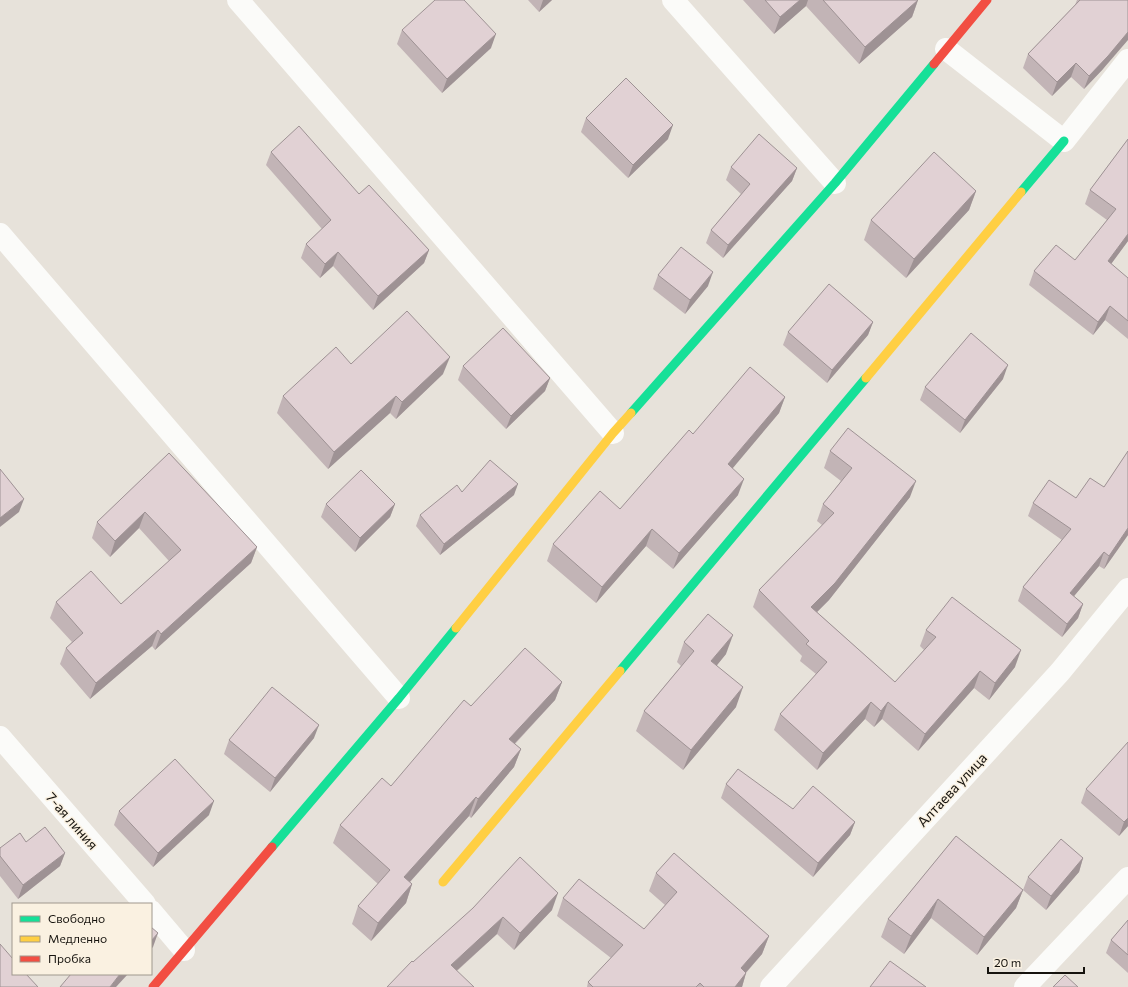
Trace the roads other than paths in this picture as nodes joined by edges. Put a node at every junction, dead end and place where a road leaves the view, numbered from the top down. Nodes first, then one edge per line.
1 (238, 0) edge
2 (673, 0) edge
3 (986, 0) edge
4 (946, 49) junction
5 (1128, 60) edge
6 (1064, 141) junction
7 (835, 183) junction
8 (0, 234) edge
9 (613, 433) junction
10 (1128, 589) edge
11 (399, 698) junction
12 (0, 737) edge
13 (1128, 878) edge
14 (443, 882) dead end
15 (144, 903) edge
16 (152, 912) edge
17 (184, 950) junction
18 (153, 987) edge
19 (771, 987) edge
20 (1025, 987) edge

1 - 9 street
2 - 7 street
3 - 4 street
4 - 6 street
4 - 7 street
5 - 6 street
6 - 14 street
7 - 9 street
8 - 11 street
9 - 11 street
10 - 19 street, Алтаева улица
11 - 17 street
12 - 15 street, 7-ая линия
13 - 20 street
16 - 17 street
17 - 18 street

